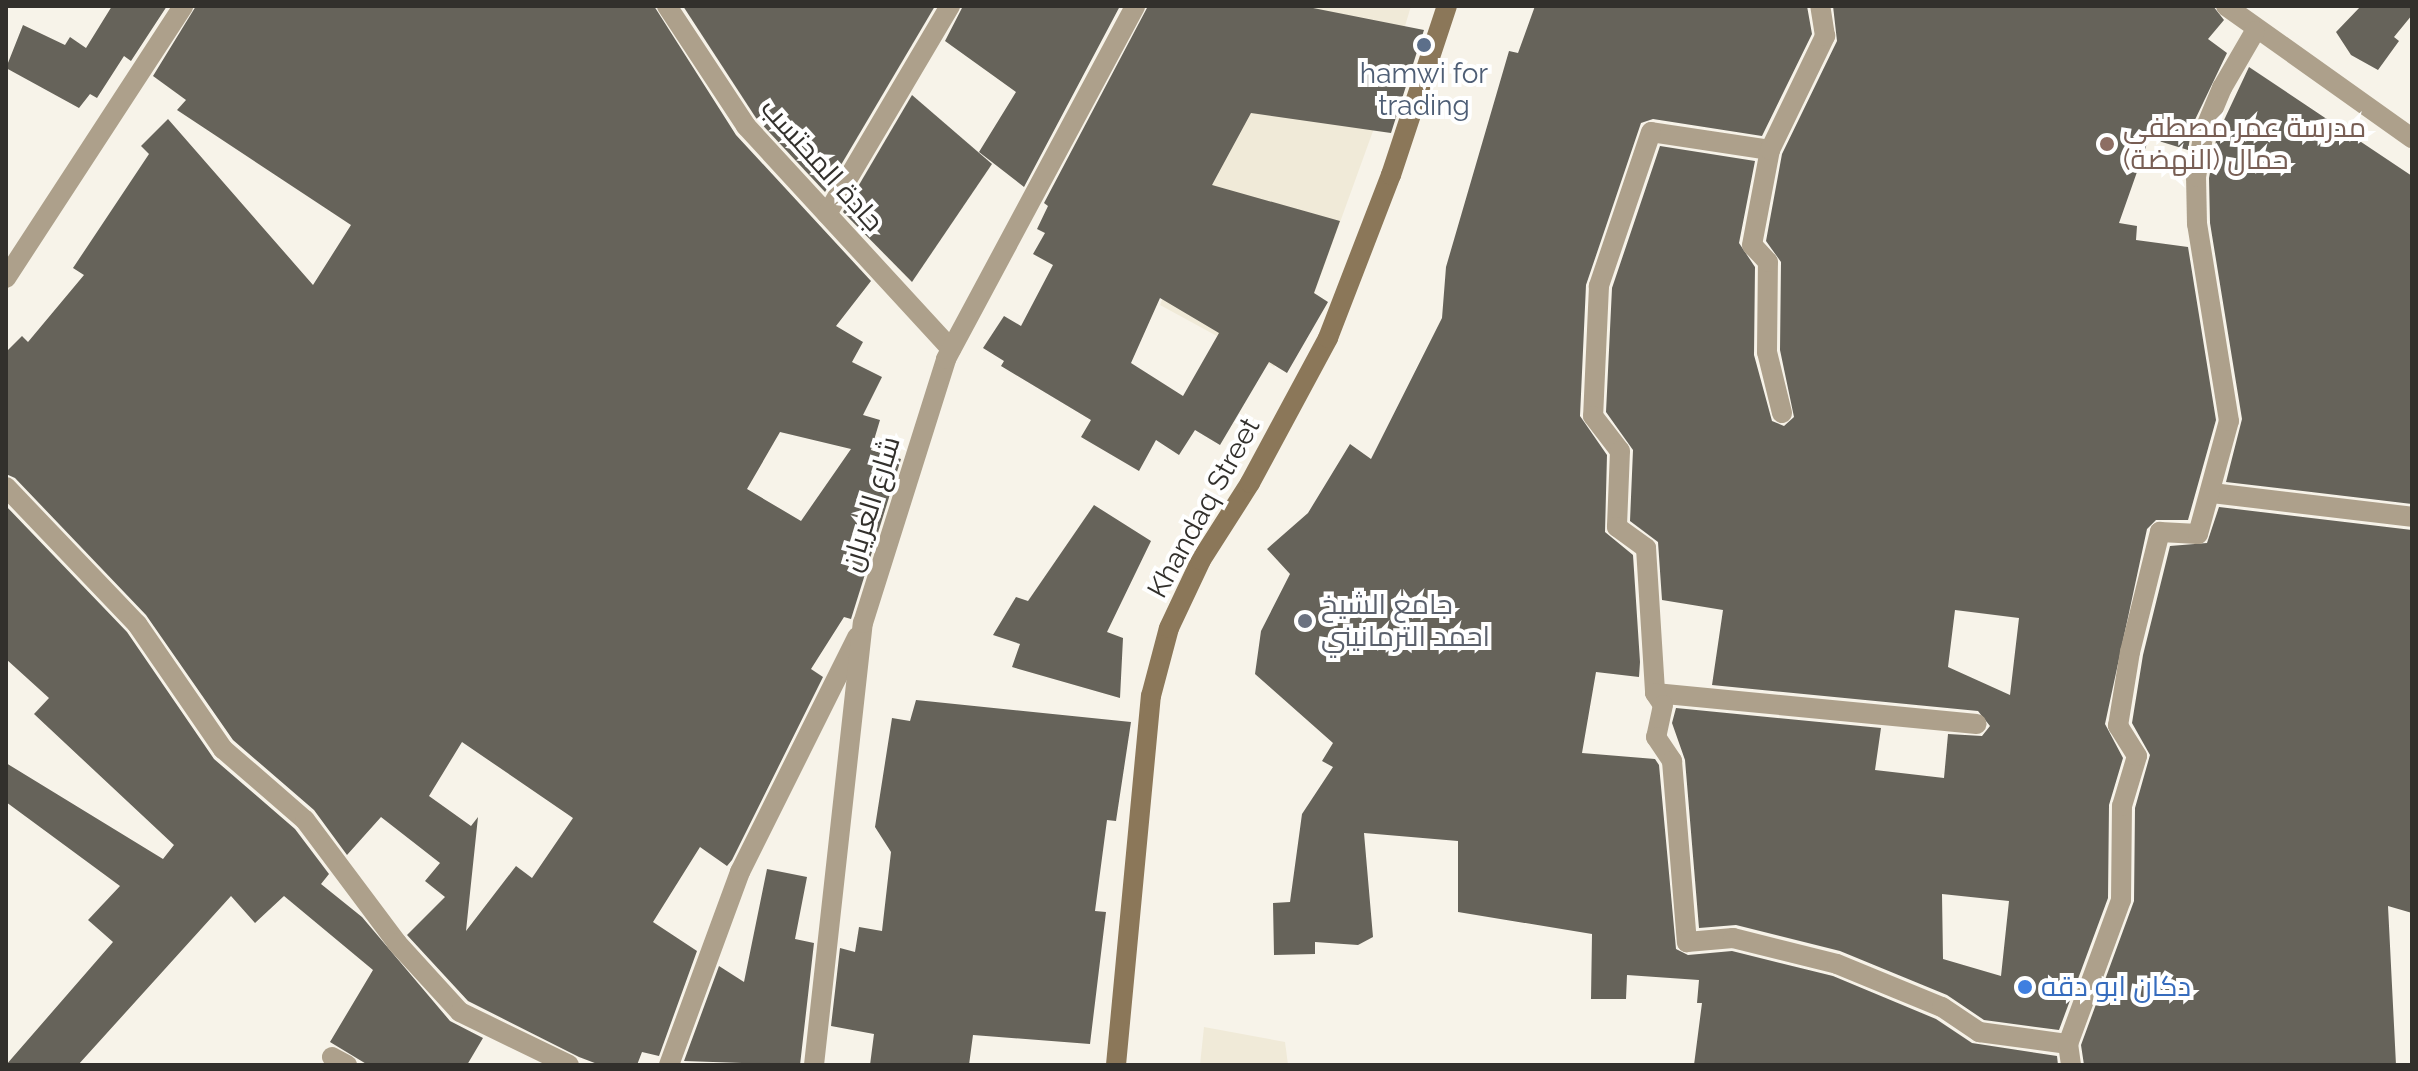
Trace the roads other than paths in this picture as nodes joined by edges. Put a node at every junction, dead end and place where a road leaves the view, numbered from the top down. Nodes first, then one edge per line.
1 (183, 6) edge
2 (667, 6) edge
3 (950, 6) edge
4 (1135, 6) edge
5 (1447, 6) edge
6 (1820, 6) edge
7 (2226, 6) edge
8 (2255, 31) junction
9 (2412, 138) edge
10 (1770, 150) junction
11 (827, 214) junction
12 (6, 278) edge
13 (951, 349) junction
14 (1782, 413) dead end
15 (6, 487) edge
16 (2212, 493) junction
17 (2412, 517) edge
18 (863, 623) junction
19 (1655, 693) junction
20 (1977, 724) dead end
21 (2068, 1044) junction
22 (569, 1065) edge
23 (669, 1065) edge
24 (814, 1065) edge
25 (1116, 1065) edge
26 (2071, 1065) edge

1 - 12 street
2 - 11 street, جادة المحتسب
3 - 11 street
4 - 13 street, شارع العريان
5 - 25 main road, Khandaq Street
6 - 10 street
7 - 8 street
8 - 9 street
8 - 16 street
10 - 14 street
10 - 19 street
11 - 13 street, جادة المحتسب
13 - 18 street, شارع العريان
15 - 22 street
16 - 17 street
16 - 21 street
18 - 23 street
18 - 24 street, شارع العريان
19 - 20 street
19 - 21 street
21 - 26 street

